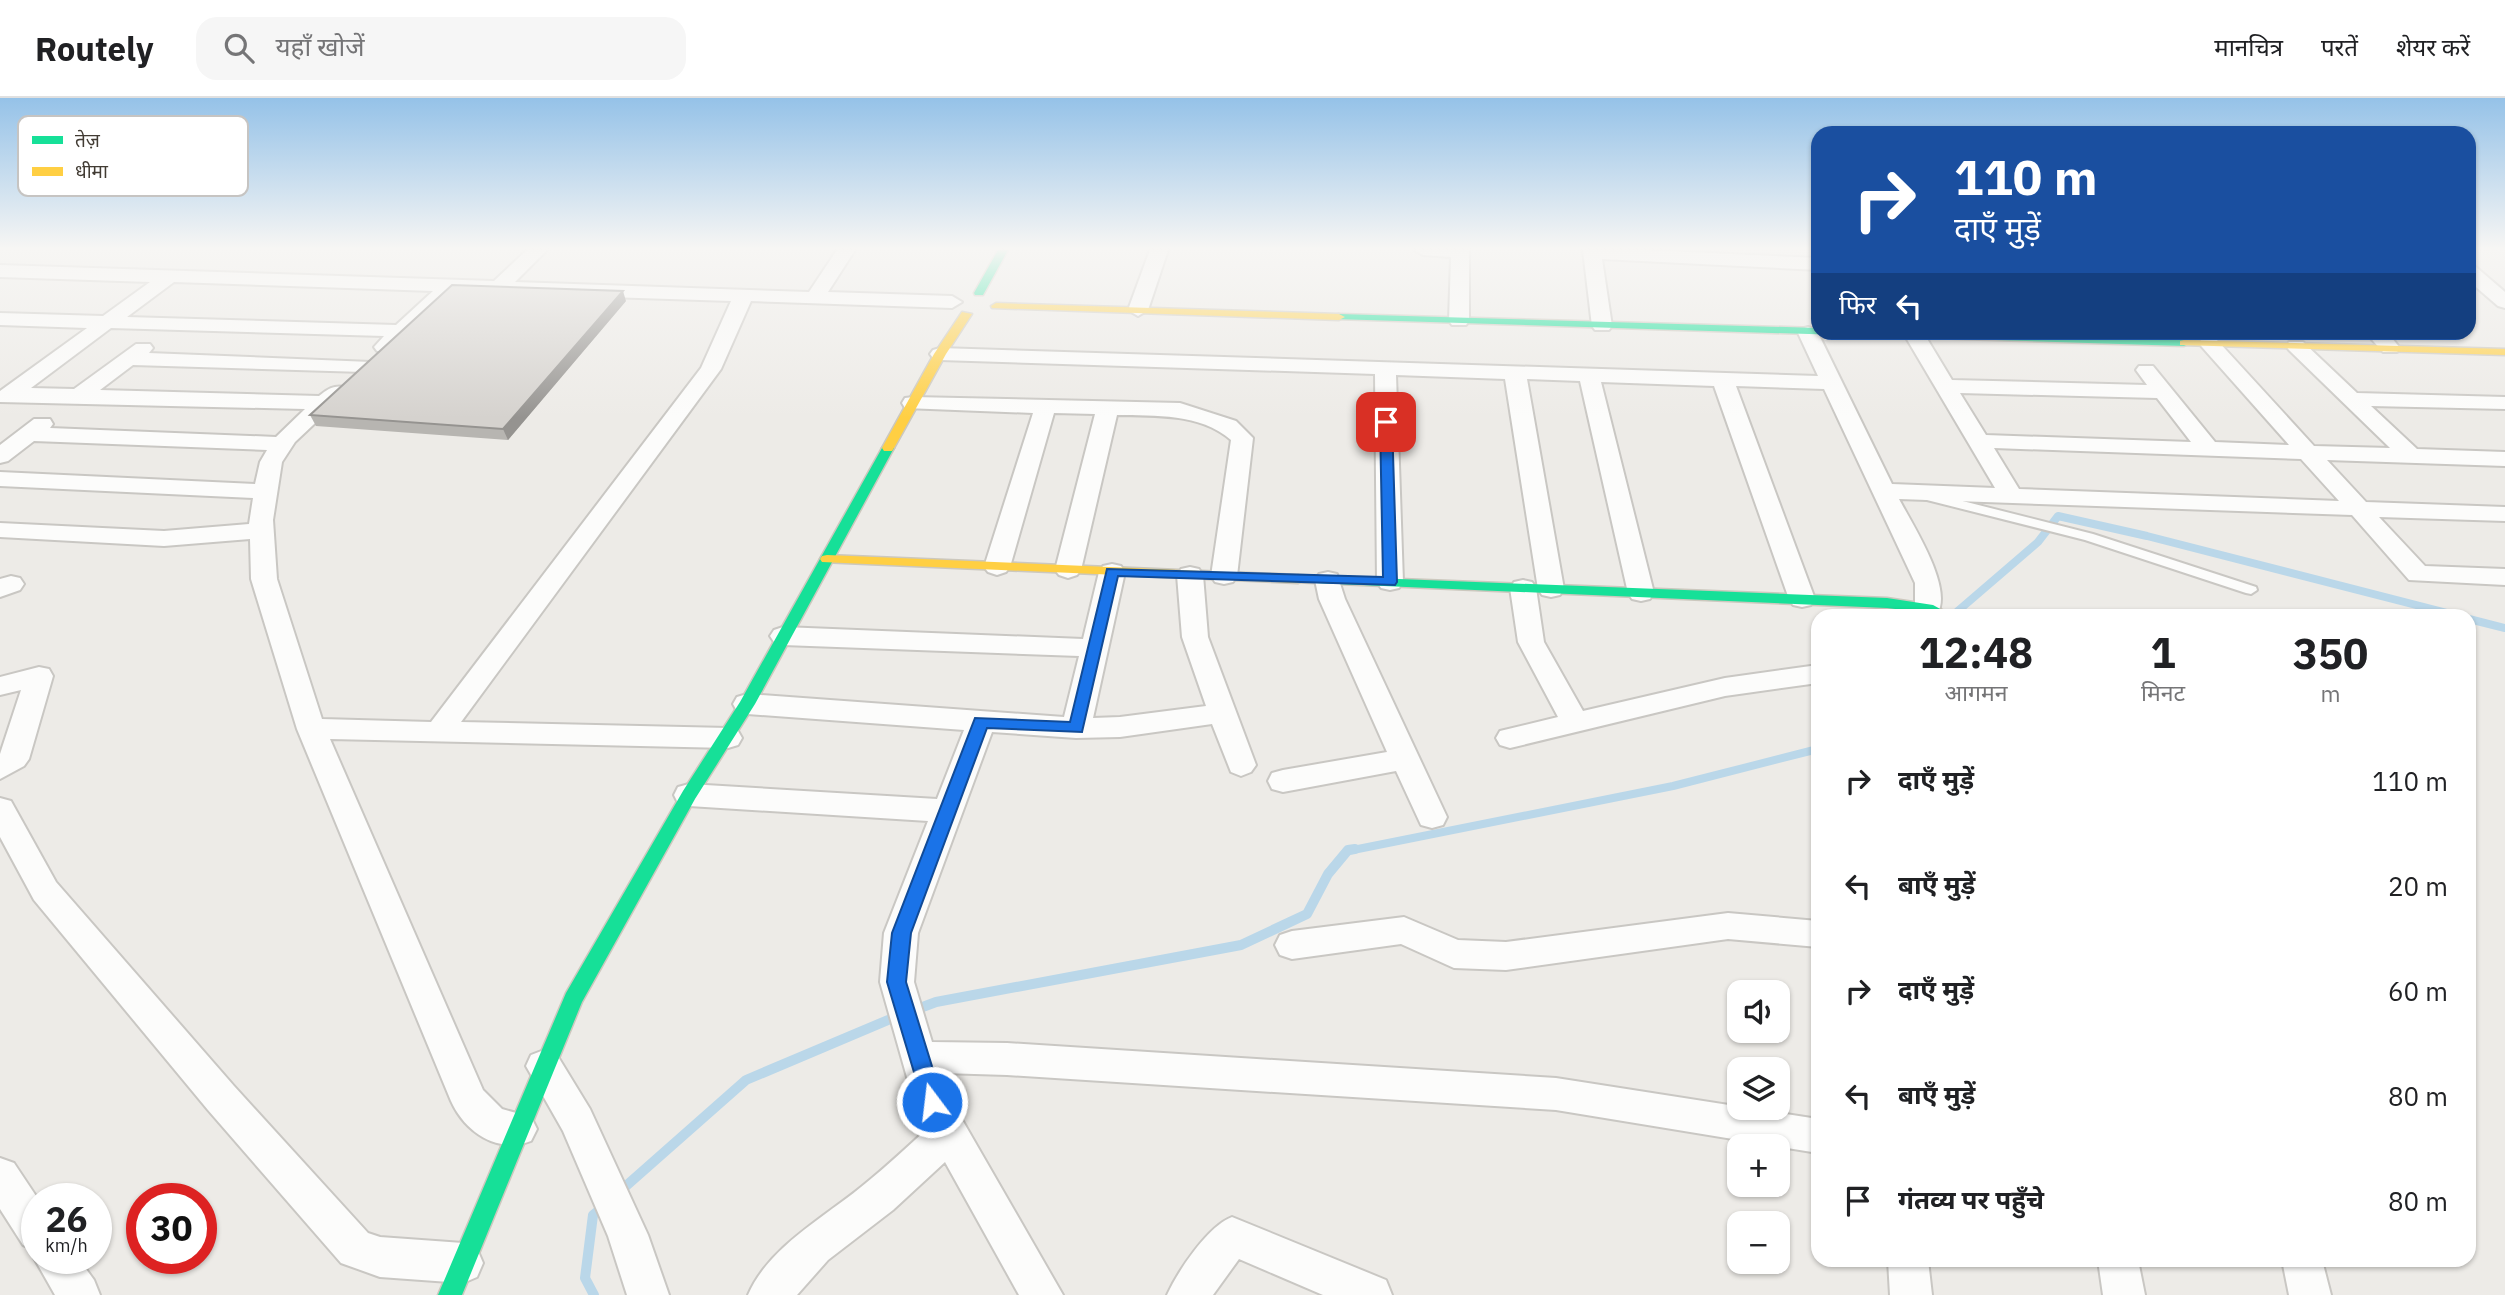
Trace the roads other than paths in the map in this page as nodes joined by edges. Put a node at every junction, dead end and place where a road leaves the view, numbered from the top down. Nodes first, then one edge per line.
1 (131, 306) edge
2 (429, 306) edge
3 (739, 306) edge
4 (931, 306) edge
5 (996, 306) joint
6 (1139, 306) edge
7 (1459, 306) edge
8 (1599, 306) edge
9 (959, 308) junction
10 (1138, 310) junction
11 (1459, 321) junction
12 (4, 323) edge
13 (108, 324) junction
14 (172, 326) junction
15 (1602, 326) junction
16 (402, 331) junction
17 (1808, 333) junction
18 (1811, 333) edge
19 (1811, 339) edge
20 (1811, 340) edge
21 (1922, 340) edge
22 (2148, 340) edge
23 (2382, 340) edge
24 (2209, 343) junction
25 (2296, 346) junction
26 (2390, 348) junction
27 (2505, 352) edge
28 (940, 354) junction
29 (128, 359) junction
30 (364, 366) junction
31 (1385, 369) junction
32 (2146, 370) dead end
33 (1515, 373) junction
34 (1590, 375) junction
35 (1723, 380) junction
36 (1832, 383) junction
37 (1945, 386) junction
38 (2164, 392) junction
39 (79, 396) junction
40 (5, 397) edge
41 (2352, 400) junction
42 (324, 403) junction
43 (913, 403) junction
44 (2505, 403) edge
45 (1045, 408) junction
46 (1107, 410) junction
47 (29, 434) junction
48 (1978, 441) junction
49 (282, 444) junction
50 (2209, 449) junction
51 (2308, 452) junction
52 (0, 456) edge
53 (2411, 456) junction
54 (2505, 459) edge
55 (0, 479) edge
56 (1884, 491) junction
57 (266, 492) junction
58 (2010, 506) junction
59 (2359, 509) junction
60 (2505, 514) edge
61 (0, 530) edge
62 (261, 530) junction
63 (827, 559) junction
64 (997, 567) junction
65 (1068, 570) junction
66 (1112, 572) junction
67 (1190, 575) junction
68 (1224, 576) junction
69 (2505, 577) edge
70 (1328, 580) junction
71 (1390, 582) junction
72 (0, 583) edge
73 (1522, 588) junction
74 (0, 589) edge
75 (1550, 589) junction
76 (2251, 590) dead end
77 (1641, 593) junction
78 (1802, 599) junction
79 (1920, 609) edge
80 (1936, 609) edge
81 (783, 636) junction
82 (1095, 648) junction
83 (1811, 675) edge
84 (0, 686) edge
85 (747, 704) junction
86 (1224, 713) junction
87 (981, 722) junction
88 (1575, 722) junction
89 (1076, 728) junction
90 (311, 729) junction
91 (438, 733) junction
92 (728, 738) junction
93 (1510, 738) dead end
94 (1405, 759) junction
95 (1241, 765) dead end
96 (0, 768) edge
97 (1283, 781) dead end
98 (690, 795) junction
99 (0, 809) edge
100 (947, 811) junction
101 (1432, 817) dead end
102 (1811, 933) edge
103 (1292, 945) dead end
104 (918, 1050) junction
105 (544, 1066) junction
106 (518, 1129) junction
107 (950, 1133) junction
108 (1811, 1135) edge
109 (0, 1176) edge
110 (21, 1207) edge
111 (1909, 1267) edge
112 (2119, 1267) edge
113 (2304, 1267) edge
114 (65, 1274) edge
115 (456, 1279) edge
116 (79, 1295) edge
117 (648, 1295) edge
118 (769, 1295) edge
119 (1042, 1295) edge
120 (1188, 1295) edge
121 (1371, 1295) edge
122 (1911, 1295) edge
123 (2124, 1295) edge
124 (2310, 1295) edge

1 - 13 street
2 - 16 street
3 - 91 street
4 - 9 street
5 - 9 street
5 - 10 street
6 - 10 street
7 - 11 street
8 - 15 street
9 - 28 street
10 - 11 street
11 - 15 street
12 - 13 street
13 - 14 street
13 - 40 street
14 - 16 street
14 - 29 street
15 - 17 street
16 - 30 street
17 - 18 street
17 - 19 street
20 - 36 street
21 - 37 street
22 - 24 street
23 - 26 street
24 - 25 street
24 - 51 street
25 - 26 street
25 - 41 street
26 - 27 street
28 - 31 street
28 - 43 street
29 - 30 street
29 - 39 street
30 - 42 street
31 - 33 street
31 - 71 street
32 - 38 street
33 - 34 street
33 - 75 street
34 - 35 street
34 - 77 street
35 - 36 street
35 - 78 street
36 - 56 street
37 - 38 street
37 - 48 street
38 - 50 street
39 - 40 street
39 - 42 street
39 - 47 street
41 - 44 street
41 - 53 street
42 - 49 street
43 - 45 street
43 - 63 street
45 - 46 street
45 - 64 street
46 - 65 street
46 - 68 street
47 - 49 street
47 - 52 street
48 - 50 street
48 - 58 street
49 - 57 street
50 - 51 street
51 - 53 street
51 - 59 street
53 - 54 street
55 - 57 street
56 - 58 street
56 - 80 street
57 - 62 street
58 - 59 street
58 - 76 lane
59 - 60 street
59 - 69 street
61 - 62 street
62 - 90 street
63 - 64 street
63 - 81 street
64 - 65 street
65 - 66 street
66 - 67 street
66 - 82 street
67 - 68 street
67 - 86 street
68 - 70 street
70 - 71 street
70 - 94 street
71 - 73 street
72 - 74 street
73 - 75 street
73 - 88 street
75 - 77 street
77 - 78 street
78 - 79 street
81 - 82 street
81 - 85 street
82 - 89 street
83 - 88 street
84 - 96 street
85 - 87 street
85 - 92 street
86 - 89 street
86 - 95 street
87 - 89 street
87 - 100 street
88 - 93 street
90 - 91 street
90 - 106 street
91 - 92 street
92 - 98 street
94 - 97 street
94 - 101 street
98 - 100 street
98 - 105 street
99 - 115 street
100 - 104 street
102 - 103 street
104 - 107 street
104 - 108 street
105 - 106 street
105 - 117 street
106 - 115 street
107 - 118 street
107 - 119 street
109 - 110 street
111 - 122 street
112 - 123 street
113 - 124 street
114 - 116 street
120 - 121 street

